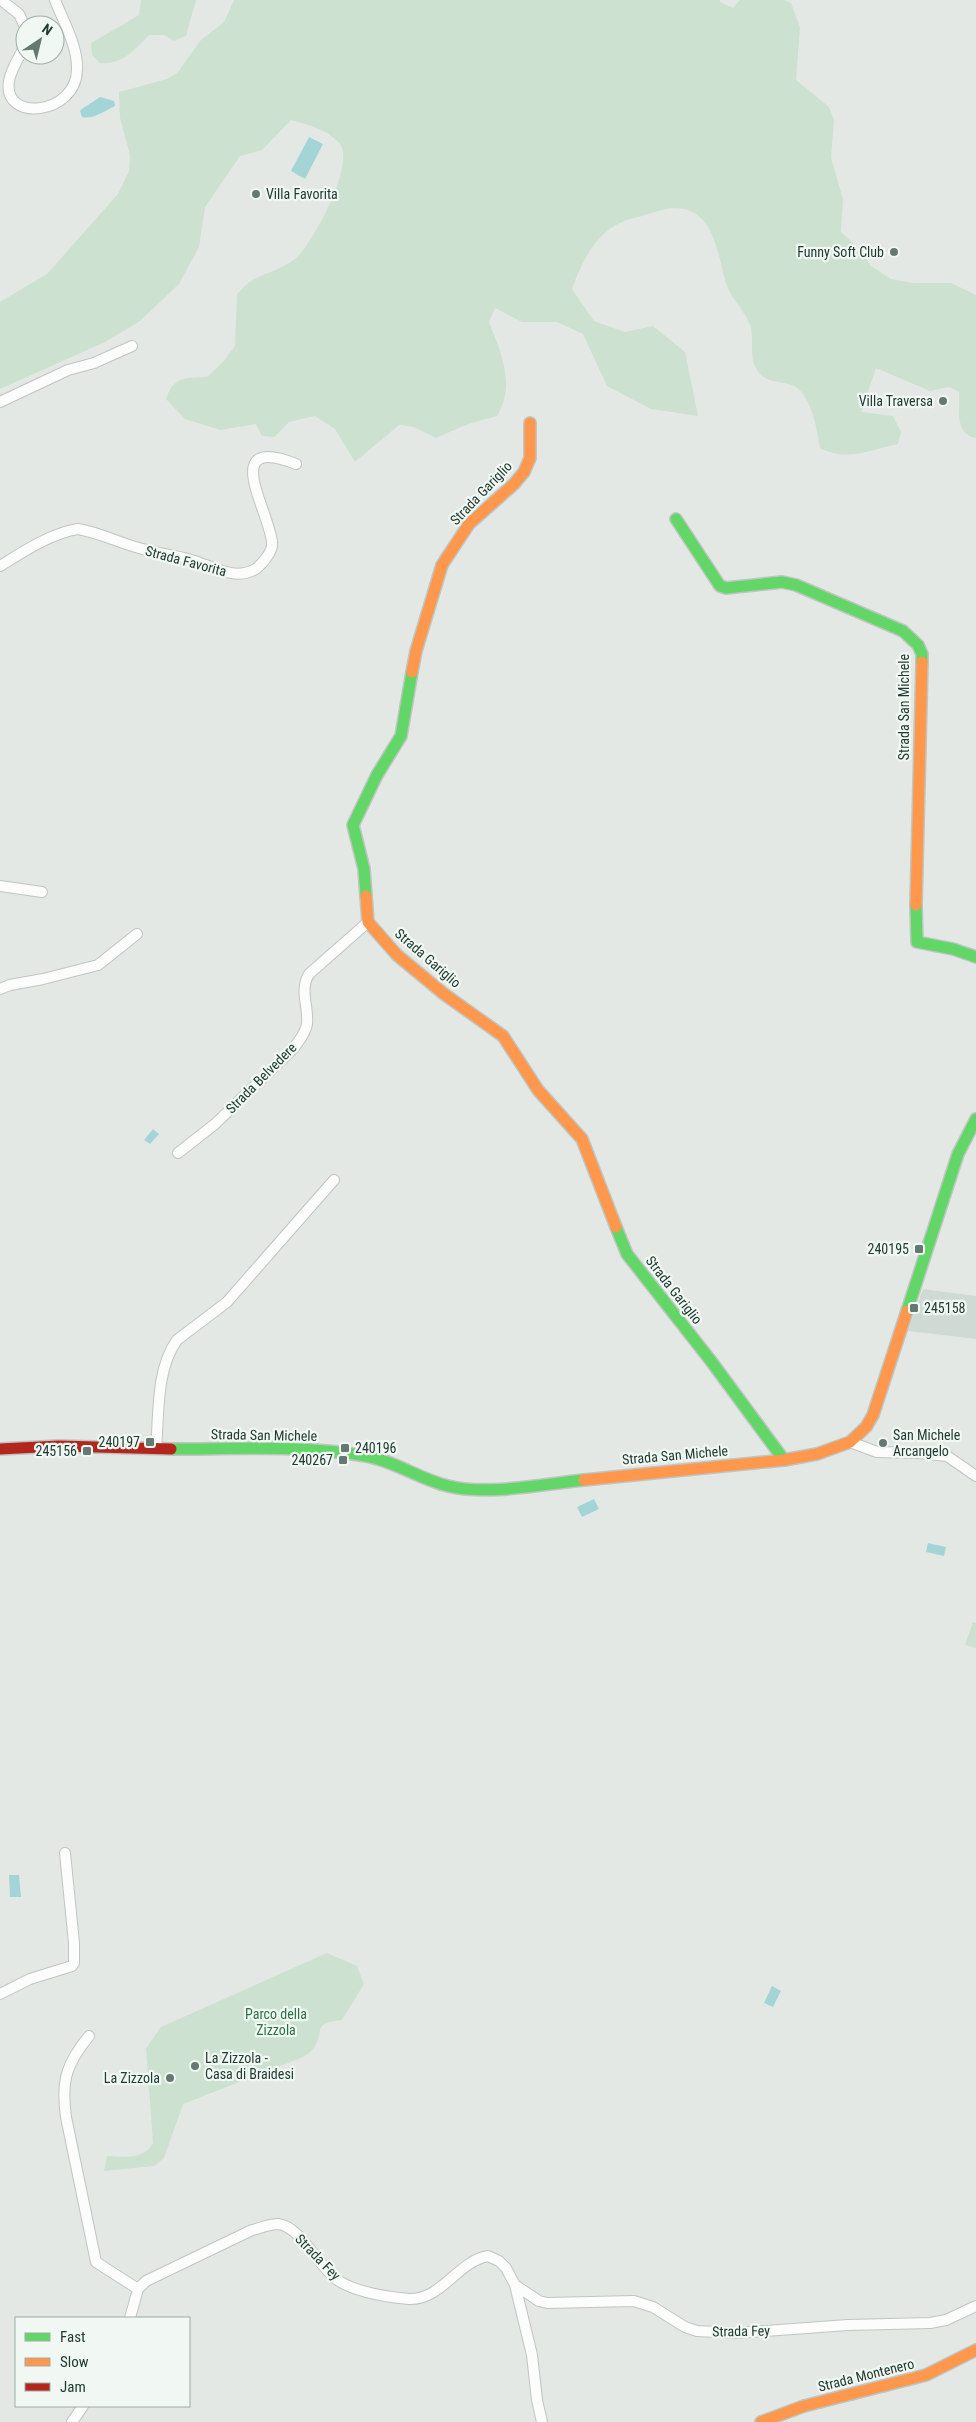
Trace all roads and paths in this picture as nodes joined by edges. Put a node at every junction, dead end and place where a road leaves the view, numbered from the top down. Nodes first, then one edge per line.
1 (1, 0) edge
2 (55, 0) edge
3 (19, 15) edge
4 (61, 15) edge
5 (65, 26) edge
6 (16, 65) edge
7 (132, 346) dead end
8 (0, 402) edge
9 (530, 423) dead end
10 (296, 464) dead end
11 (676, 519) dead end
12 (0, 566) edge
13 (0, 886) edge
14 (42, 892) dead end
15 (368, 922) junction
16 (137, 934) dead end
17 (976, 957) edge
18 (0, 989) edge
19 (976, 1119) edge
20 (178, 1153) dead end
21 (334, 1180) dead end
22 (850, 1442) junction
23 (0, 1449) edge
24 (156, 1449) junction
25 (784, 1460) junction
26 (976, 1476) edge
27 (65, 1853) dead end
28 (0, 1994) edge
29 (89, 2036) dead end
30 (515, 2285) junction
31 (138, 2289) junction
32 (976, 2306) edge
33 (130, 2317) edge
34 (976, 2350) edge
35 (82, 2407) edge
36 (72, 2422) edge
37 (542, 2422) edge
38 (761, 2422) edge

1 - 3 street
2 - 4 street
5 - 6 street
7 - 8 street
9 - 15 street, Strada Gariglio
10 - 12 street, Strada Favorita
11 - 17 street, Strada San Michele
13 - 14 street
15 - 20 street, Strada Belvedere
15 - 25 street, Strada Gariglio
16 - 18 street
19 - 22 street, Strada San Michele
21 - 24 street
22 - 25 street, Strada San Michele
22 - 26 street
23 - 24 street, Strada San Michele
24 - 25 street, Strada San Michele
27 - 28 street
29 - 31 street
30 - 31 street, Strada Fey
30 - 32 street, Strada Fey
30 - 37 street, Strada Fey
31 - 33 street
34 - 38 street, Strada Montenero
35 - 36 street

